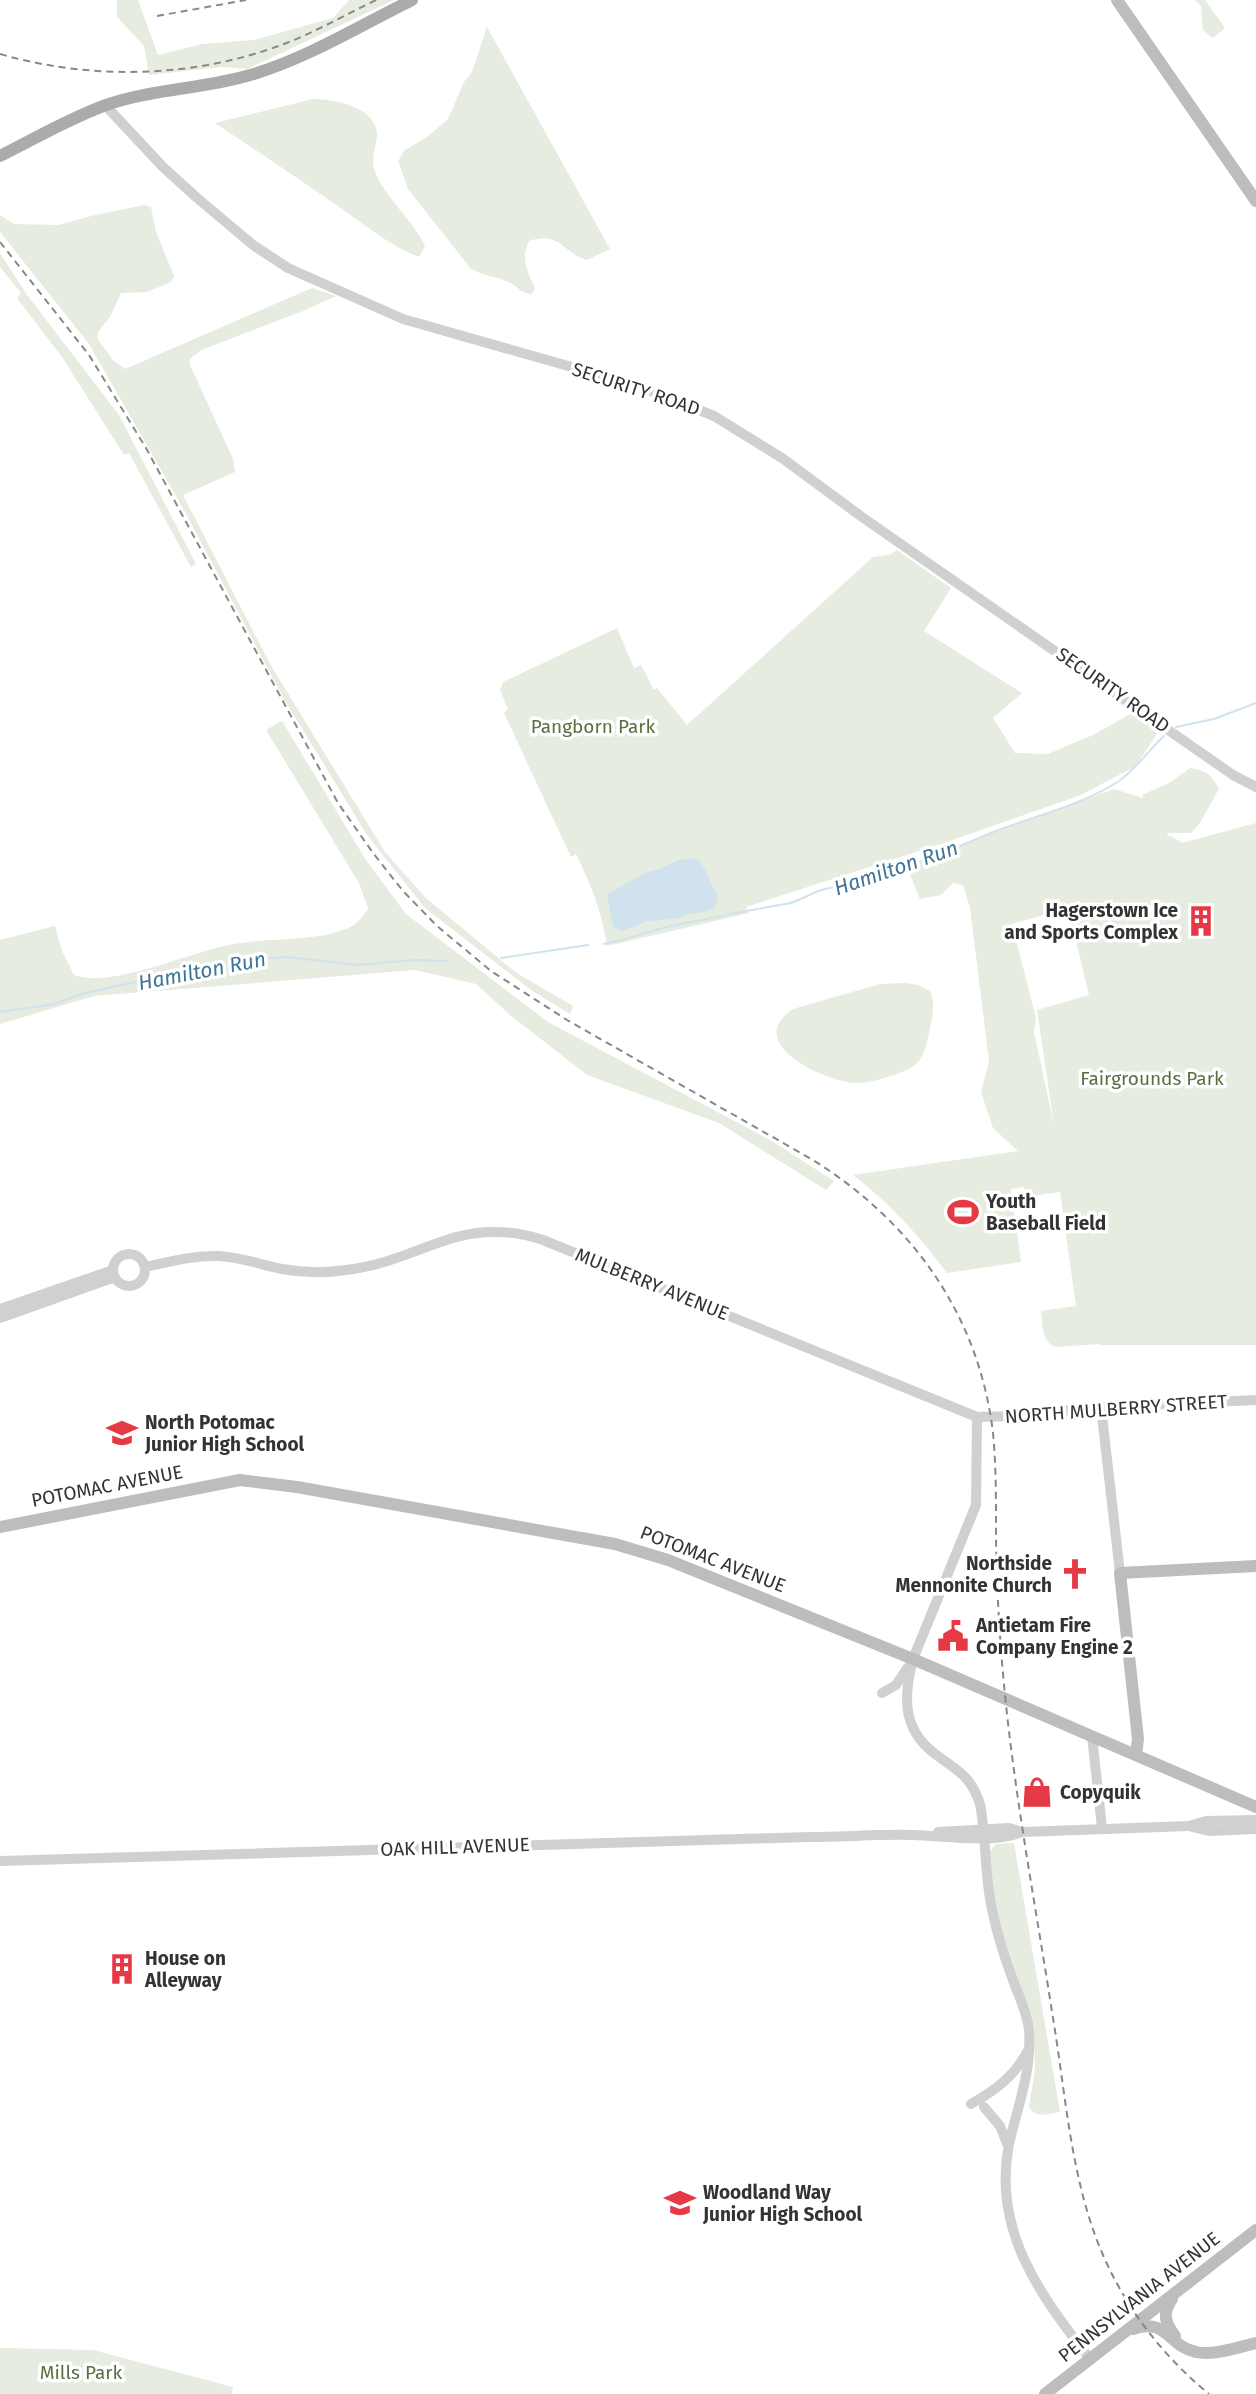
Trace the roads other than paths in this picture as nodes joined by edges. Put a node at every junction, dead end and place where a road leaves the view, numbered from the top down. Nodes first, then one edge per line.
1 (412, 0) edge
2 (1117, 0) edge
3 (105, 105) junction
4 (0, 156) edge
5 (1256, 201) edge
6 (1256, 787) edge
7 (145, 1267) junction
8 (114, 1273) junction
9 (0, 1309) edge
10 (0, 1318) edge
11 (1256, 1401) edge
12 (1101, 1407) junction
13 (977, 1417) junction
14 (0, 1527) edge
15 (1256, 1566) edge
16 (1120, 1573) junction
17 (914, 1659) junction
18 (882, 1693) dead end
19 (1093, 1736) junction
20 (1136, 1755) junction
21 (1256, 1807) edge
22 (1256, 1820) edge
23 (1189, 1826) junction
24 (1102, 1828) junction
25 (1256, 1829) edge
26 (984, 1833) junction
27 (0, 1861) edge
28 (1030, 2047) junction
29 (971, 2104) dead end
30 (984, 2107) dead end
31 (1009, 2148) junction
32 (1256, 2230) edge
33 (1180, 2288) junction
34 (1126, 2332) junction
35 (1256, 2343) edge
36 (1184, 2347) junction
37 (1090, 2359) junction
38 (1045, 2394) edge

1 - 3 main road
2 - 5 main road
3 - 4 main road
3 - 6 street, SECURITY ROAD
7 - 8 street
7 - 8 street
7 - 13 street, MULBERRY AVENUE
8 - 9 street
8 - 10 street
11 - 12 street, NORTH MULBERRY STREET
12 - 13 street, NORTH MULBERRY STREET
12 - 16 street
13 - 17 street
14 - 17 main road, POTOMAC AVENUE
15 - 16 main road
16 - 20 main road
17 - 18 street
17 - 19 main road, POTOMAC AVENUE
17 - 26 street
19 - 20 main road, POTOMAC AVENUE
19 - 24 street
20 - 21 main road, POTOMAC AVENUE
22 - 23 street, OAK HILL AVENUE
23 - 24 street, OAK HILL AVENUE
23 - 25 street, OAK HILL AVENUE
24 - 26 street, OAK HILL AVENUE
26 - 27 street, OAK HILL AVENUE
26 - 28 street
28 - 29 street
28 - 31 street
30 - 31 street
31 - 37 street
32 - 33 main road, PENNSYLVANIA AVENUE
33 - 34 main road, PENNSYLVANIA AVENUE
33 - 36 main road
34 - 36 main road
34 - 37 main road, PENNSYLVANIA AVENUE
35 - 36 main road
37 - 38 main road, PENNSYLVANIA AVENUE

